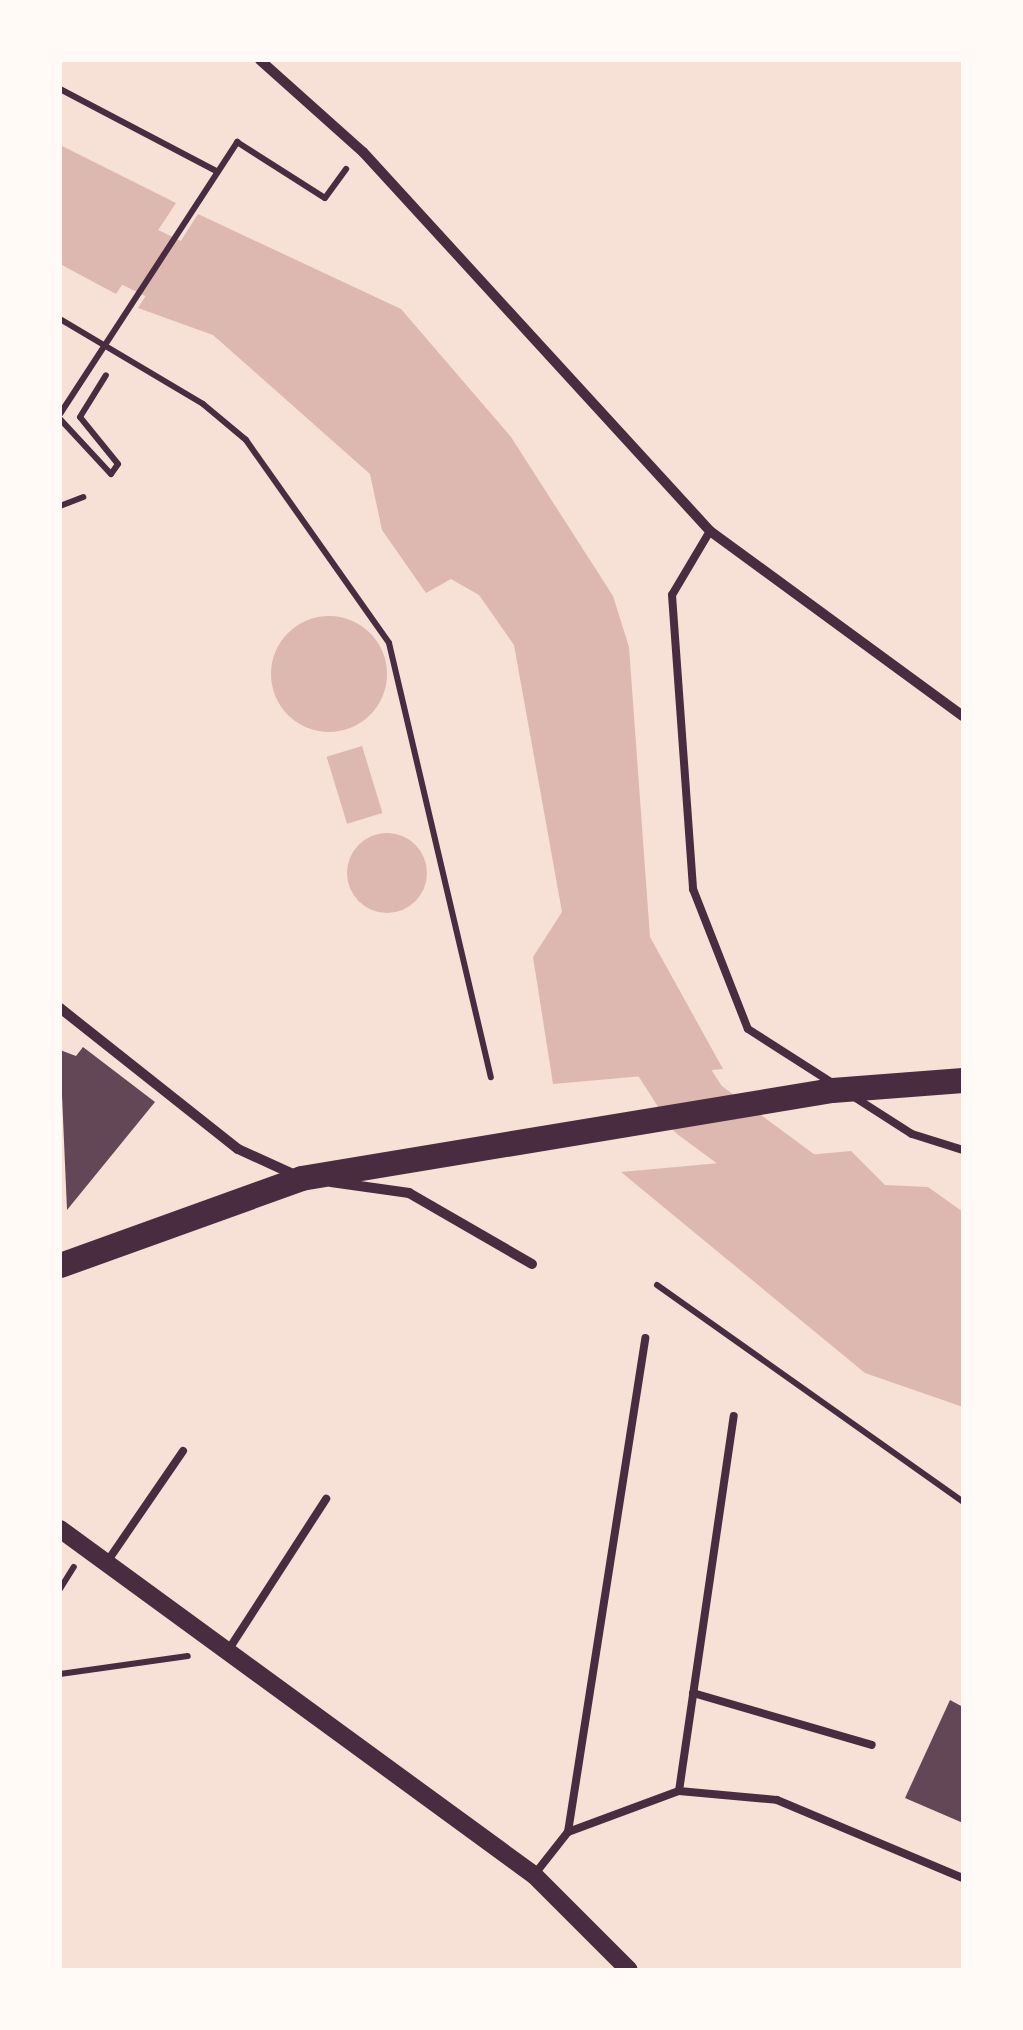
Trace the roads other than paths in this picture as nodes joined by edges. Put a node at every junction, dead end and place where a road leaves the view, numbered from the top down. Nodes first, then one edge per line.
1 (260, 60) edge
2 (710, 530) junction
3 (963, 716) edge
4 (60, 1008) edge
5 (963, 1080) edge
6 (963, 1150) edge
7 (301, 1178) junction
8 (532, 1264) dead end
9 (60, 1265) edge
10 (645, 1338) dead end
11 (734, 1416) dead end
12 (182, 1450) dead end
13 (326, 1498) dead end
14 (60, 1529) edge
15 (109, 1559) junction
16 (229, 1650) junction
17 (694, 1693) junction
18 (872, 1745) dead end
19 (679, 1791) junction
20 (568, 1832) junction
21 (534, 1875) junction
22 (963, 1878) edge
23 (629, 1970) edge

1 - 2 street
2 - 3 street
2 - 6 lane
4 - 7 street
5 - 7 main road
7 - 8 street
7 - 9 main road
10 - 20 lane
11 - 17 lane
12 - 15 lane
13 - 16 lane
14 - 15 street
15 - 16 street
16 - 21 street
17 - 18 lane
17 - 19 lane
19 - 20 lane
19 - 22 lane
20 - 21 lane
21 - 23 street

